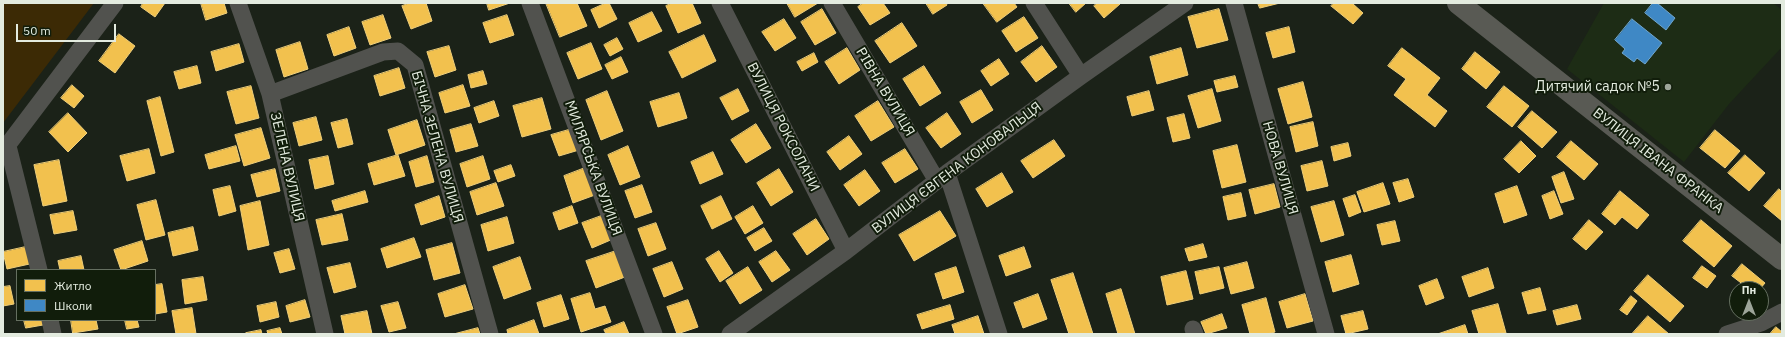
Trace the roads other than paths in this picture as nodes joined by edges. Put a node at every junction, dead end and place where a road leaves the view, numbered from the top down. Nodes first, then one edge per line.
1 (115, 3) edge
2 (238, 3) edge
3 (530, 3) edge
4 (720, 3) edge
5 (832, 3) edge
6 (1034, 3) edge
7 (1186, 3) edge
8 (1234, 3) edge
9 (1458, 3) edge
10 (1081, 76) junction
11 (270, 94) junction
12 (5, 149) edge
13 (942, 177) junction
14 (846, 251) junction
15 (1782, 259) edge
16 (39, 269) edge
17 (1782, 312) edge
18 (50, 321) edge
19 (53, 334) edge
20 (325, 334) edge
21 (490, 334) edge
22 (654, 334) edge
23 (730, 334) edge
24 (1000, 334) edge
25 (1326, 334) edge
26 (1727, 334) edge

1 - 12 street
2 - 11 street, ЗЕЛЕНА ВУЛИЦЯ
3 - 22 street, МИЛЯРСЬКА ВУЛИЦЯ
4 - 14 street, ВУЛИЦЯ РОКСОЛАНИ
5 - 13 street, РІВНА ВУЛИЦЯ
6 - 10 street
7 - 10 street, ВУЛИЦЯ ЄВГЕНА КОНОВАЛЬЦЯ
8 - 25 street, НОВА ВУЛИЦЯ
9 - 15 main road, ВУЛИЦЯ ІВАНА ФРАНКА
10 - 13 street, ВУЛИЦЯ ЄВГЕНА КОНОВАЛЬЦЯ
11 - 20 street, ЗЕЛЕНА ВУЛИЦЯ
11 - 21 street, БІЧНА ЗЕЛЕНА ВУЛИЦЯ
12 - 16 street
13 - 14 street, ВУЛИЦЯ ЄВГЕНА КОНОВАЛЬЦЯ
13 - 24 street, РІВНА ВУЛИЦЯ
14 - 23 street, ВУЛИЦЯ ЄВГЕНА КОНОВАЛЬЦЯ
17 - 26 street
18 - 19 street

